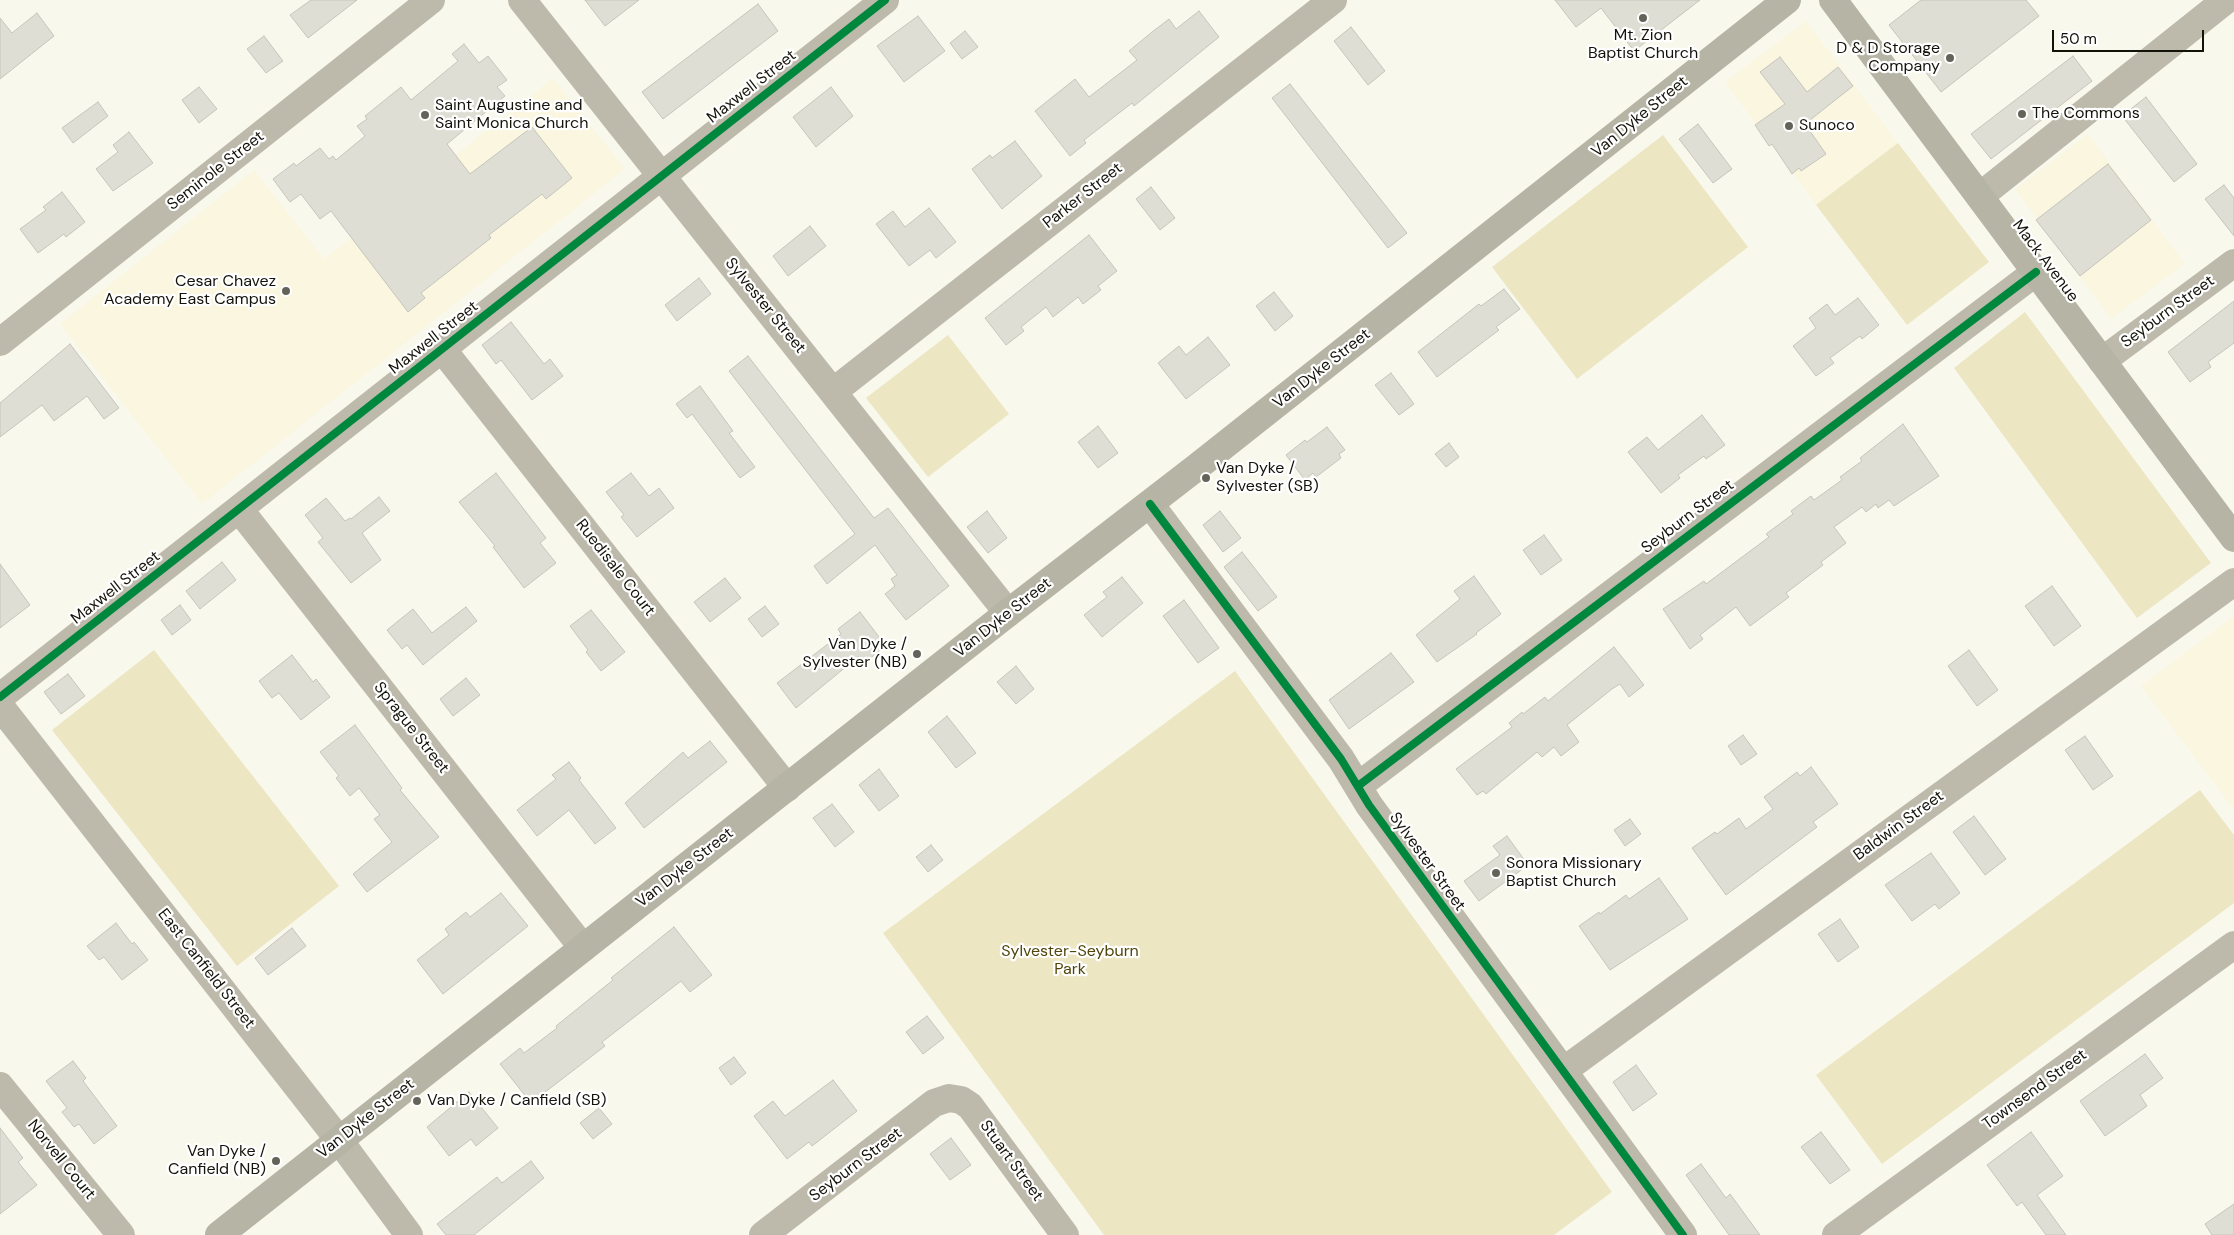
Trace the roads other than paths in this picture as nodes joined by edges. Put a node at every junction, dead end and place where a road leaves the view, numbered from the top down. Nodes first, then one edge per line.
1 (431, 0) edge
2 (522, 0) edge
3 (885, 0) edge
4 (1333, 0) edge
5 (1787, 0) edge
6 (1833, 0) edge
7 (2226, 0) edge
8 (661, 177) junction
9 (1980, 196) junction
10 (2234, 264) edge
11 (2036, 272) junction
12 (0, 342) edge
13 (442, 348) junction
14 (2102, 361) junction
15 (834, 391) junction
16 (1150, 504) junction
17 (238, 509) junction
18 (2234, 538) edge
19 (2234, 582) edge
20 (1008, 613) junction
21 (0, 697) edge
22 (0, 706) edge
23 (1358, 786) junction
24 (787, 788) junction
25 (2234, 945) edge
26 (583, 948) junction
27 (1563, 1071) junction
28 (0, 1086) edge
29 (949, 1098) joint
30 (339, 1140) junction
31 (121, 1235) edge
32 (219, 1235) edge
33 (409, 1235) edge
34 (763, 1235) edge
35 (1065, 1235) edge
36 (1683, 1235) edge
37 (1836, 1235) edge

1 - 12 street, Seminole Street
2 - 8 street, Sylvester Street
3 - 8 street, Maxwell Street
4 - 15 street, Parker Street
5 - 16 main road, Van Dyke Street
6 - 9 main road, Mack Avenue
7 - 9 street
8 - 13 street, Maxwell Street
8 - 15 street, Sylvester Street
9 - 11 main road, Mack Avenue
10 - 14 street, Seyburn Street
11 - 14 main road, Mack Avenue
11 - 23 street, Seyburn Street
13 - 17 street, Maxwell Street
13 - 24 street, Ruedisale Court
14 - 18 main road, Mack Avenue
15 - 20 street, Sylvester Street
16 - 20 main road, Van Dyke Street
16 - 23 street, Sylvester Street
17 - 21 street, Maxwell Street
17 - 26 street, Sprague Street
19 - 27 street, Baldwin Street
20 - 24 main road, Van Dyke Street
22 - 30 street, East Canfield Street
23 - 27 street, Sylvester Street
24 - 26 main road, Van Dyke Street
25 - 37 street, Townsend Street
26 - 30 main road, Van Dyke Street
27 - 36 street, Sylvester Street
28 - 31 street, Norvell Court
29 - 34 street, Seyburn Street
29 - 35 street, Stuart Street
30 - 32 main road, Van Dyke Street
30 - 33 street, East Canfield Street

